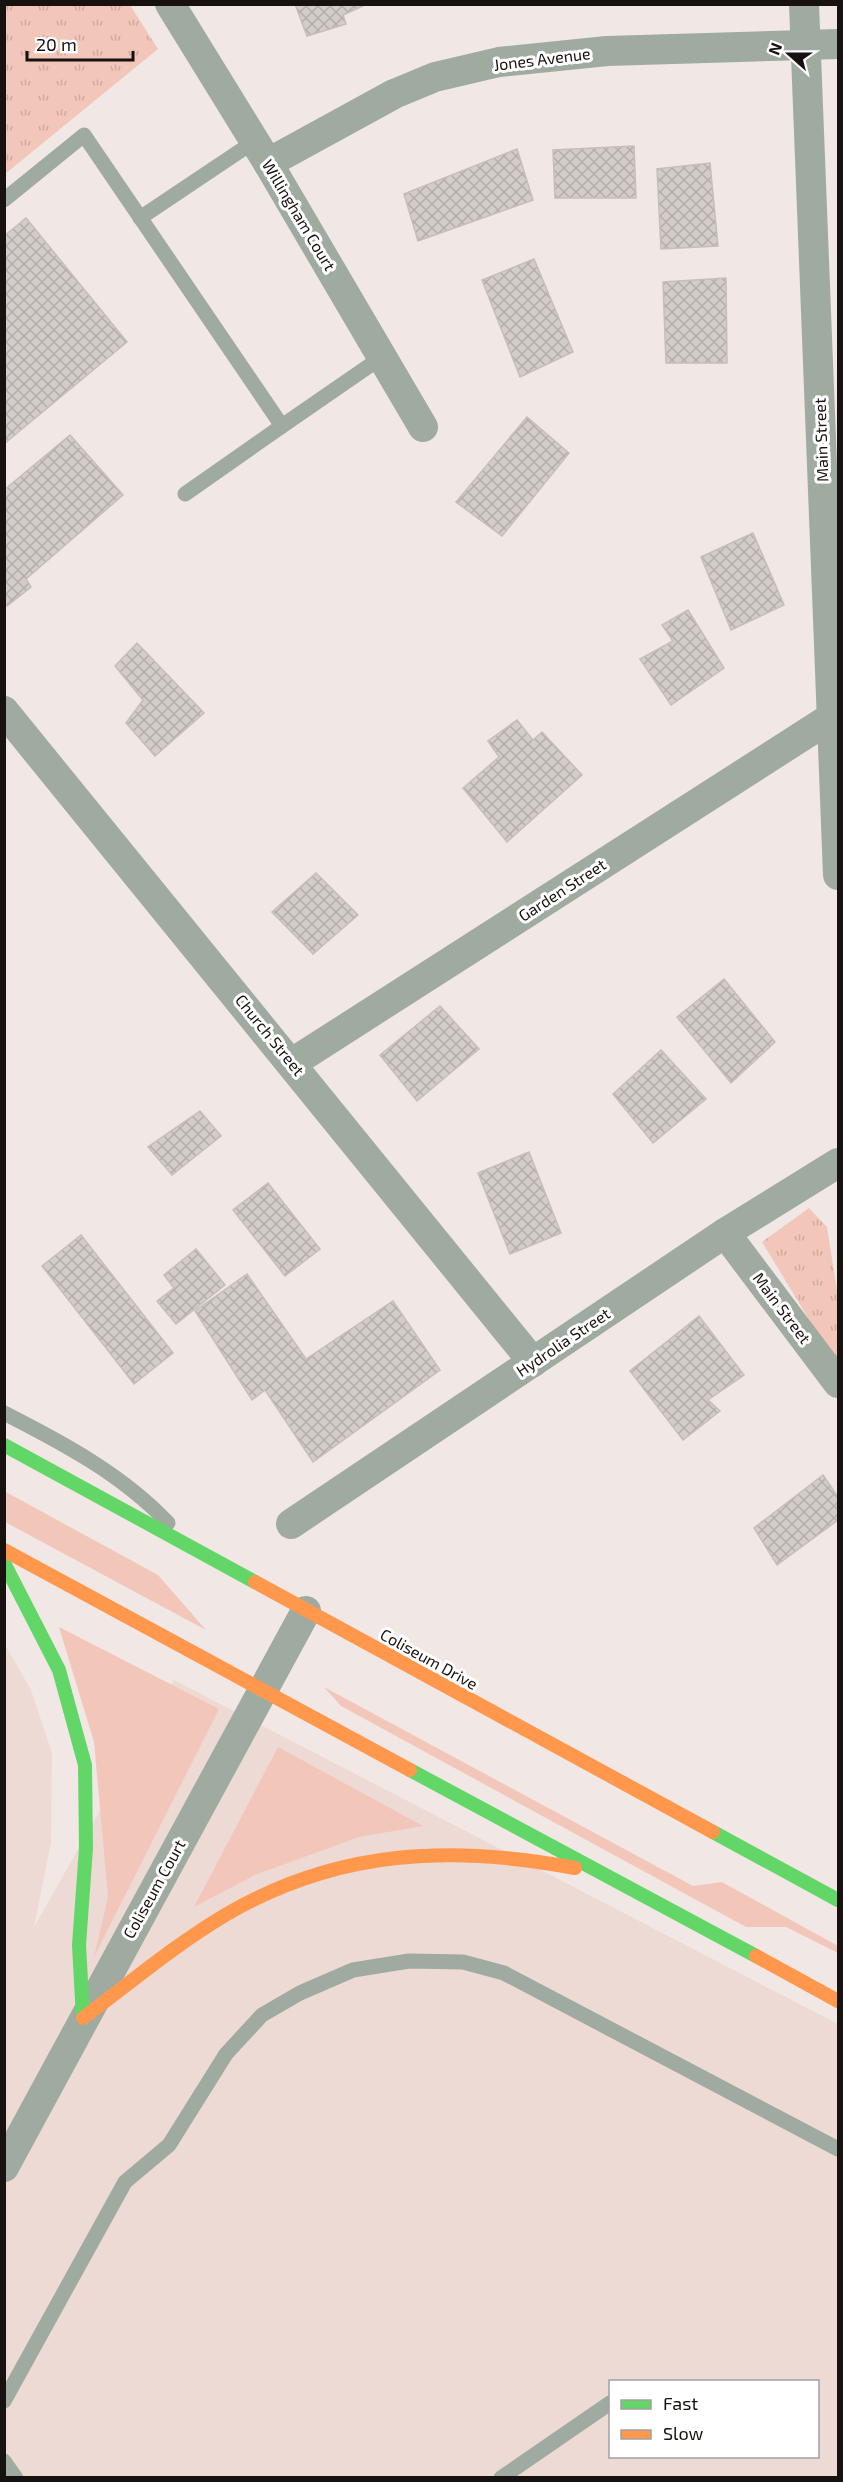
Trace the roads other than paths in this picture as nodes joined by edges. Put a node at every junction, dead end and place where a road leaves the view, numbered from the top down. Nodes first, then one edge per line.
1 (170, 4) edge
2 (804, 4) edge
3 (838, 44) edge
4 (806, 45) junction
5 (261, 152) junction
6 (4, 200) edge
7 (140, 218) junction
8 (382, 357) junction
9 (282, 426) junction
10 (423, 427) dead end
11 (185, 494) dead end
12 (4, 711) edge
13 (832, 717) junction
14 (838, 875) edge
15 (292, 1063) junction
16 (838, 1163) edge
17 (725, 1233) junction
18 (533, 1362) junction
19 (838, 1383) edge
20 (4, 1413) edge
21 (4, 1445) edge
22 (291, 1524) dead end
23 (4, 1550) edge
24 (195, 1551) junction
25 (4, 1563) edge
26 (306, 1611) junction
27 (264, 1689) junction
28 (607, 1875) junction
29 (838, 1900) edge
30 (838, 2001) edge
31 (83, 2018) junction
32 (838, 2149) edge
33 (4, 2167) edge
34 (4, 2402) edge
35 (609, 2404) edge
36 (4, 2461) edge
37 (16, 2478) edge
38 (501, 2478) edge

1 - 5 street, Willingham Court
2 - 4 street, Main Street
3 - 4 street, Jones Avenue
4 - 5 street, Jones Avenue
4 - 13 street, Main Street
5 - 7 lane
5 - 8 street, Willingham Court
6 - 7 lane
7 - 9 lane
8 - 9 lane
8 - 10 street, Willingham Court
9 - 11 lane
12 - 15 street, Church Street
13 - 14 street, Main Street
13 - 15 street, Garden Street
15 - 18 street, Church Street
16 - 17 street, Hydrolia Street
17 - 18 street, Hydrolia Street
17 - 19 street, Main Street
18 - 22 street, Hydrolia Street
20 - 24 lane
21 - 24 main road, Coliseum Drive
23 - 27 main road
24 - 26 main road, Coliseum Drive
25 - 31 main road
26 - 27 street, Coliseum Court
26 - 29 main road, Coliseum Drive
27 - 28 main road
27 - 31 street, Coliseum Court
28 - 30 main road
28 - 31 main road
31 - 33 street, Coliseum Court
32 - 34 lane
35 - 38 lane
36 - 37 lane

